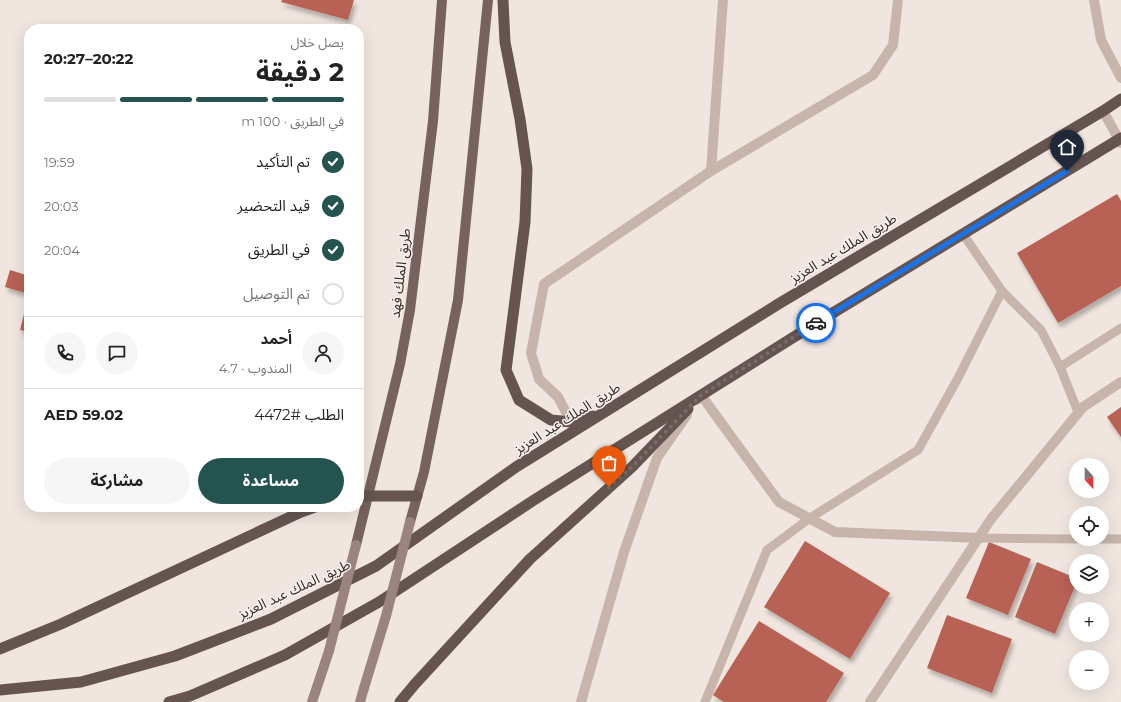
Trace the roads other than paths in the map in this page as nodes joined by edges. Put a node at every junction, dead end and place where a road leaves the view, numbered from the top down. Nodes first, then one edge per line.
1 (442, 0) edge
2 (488, 0) edge
3 (503, 0) edge
4 (723, 0) edge
5 (898, 0) edge
6 (1094, 0) edge
7 (1121, 78) edge
8 (1121, 99) edge
9 (1103, 111) junction
10 (1120, 140) edge
11 (711, 171) junction
12 (963, 234) junction
13 (1002, 291) junction
14 (1121, 328) edge
15 (1060, 367) junction
16 (1121, 382) edge
17 (701, 395) junction
18 (1078, 412) junction
19 (601, 414) junction
20 (571, 422) junction
21 (364, 496) edge
22 (418, 496) junction
23 (301, 512) edge
24 (361, 512) edge
25 (810, 518) junction
26 (979, 538) junction
27 (1069, 539) edge
28 (1109, 539) edge
29 (1121, 539) edge
30 (0, 649) edge
31 (0, 690) edge
32 (169, 702) edge
33 (312, 702) edge
34 (360, 702) edge
35 (400, 702) edge
36 (581, 702) edge
37 (705, 702) edge
38 (870, 702) edge

1 - 21 main road, طريق الملك فهد
2 - 22 main road
3 - 20 highway
4 - 11 street
5 - 11 street
6 - 7 street
8 - 9 highway, طريق الملك عبد العزيز
9 - 10 street
9 - 19 highway, طريق الملك عبد العزيز
10 - 12 highway
11 - 20 street
12 - 13 lane
12 - 17 highway
13 - 15 lane
13 - 25 lane
14 - 15 lane
15 - 18 lane
16 - 18 street
17 - 25 street
17 - 32 highway
17 - 35 highway
17 - 36 street
18 - 26 street
19 - 20 highway
19 - 31 highway, طريق الملك عبد العزيز
21 - 22 highway
22 - 34 main road, bridge
23 - 30 highway
24 - 33 main road, طريق الملك فهد, bridge
25 - 26 street
25 - 37 lane
26 - 27 lane
26 - 38 street
28 - 29 lane

